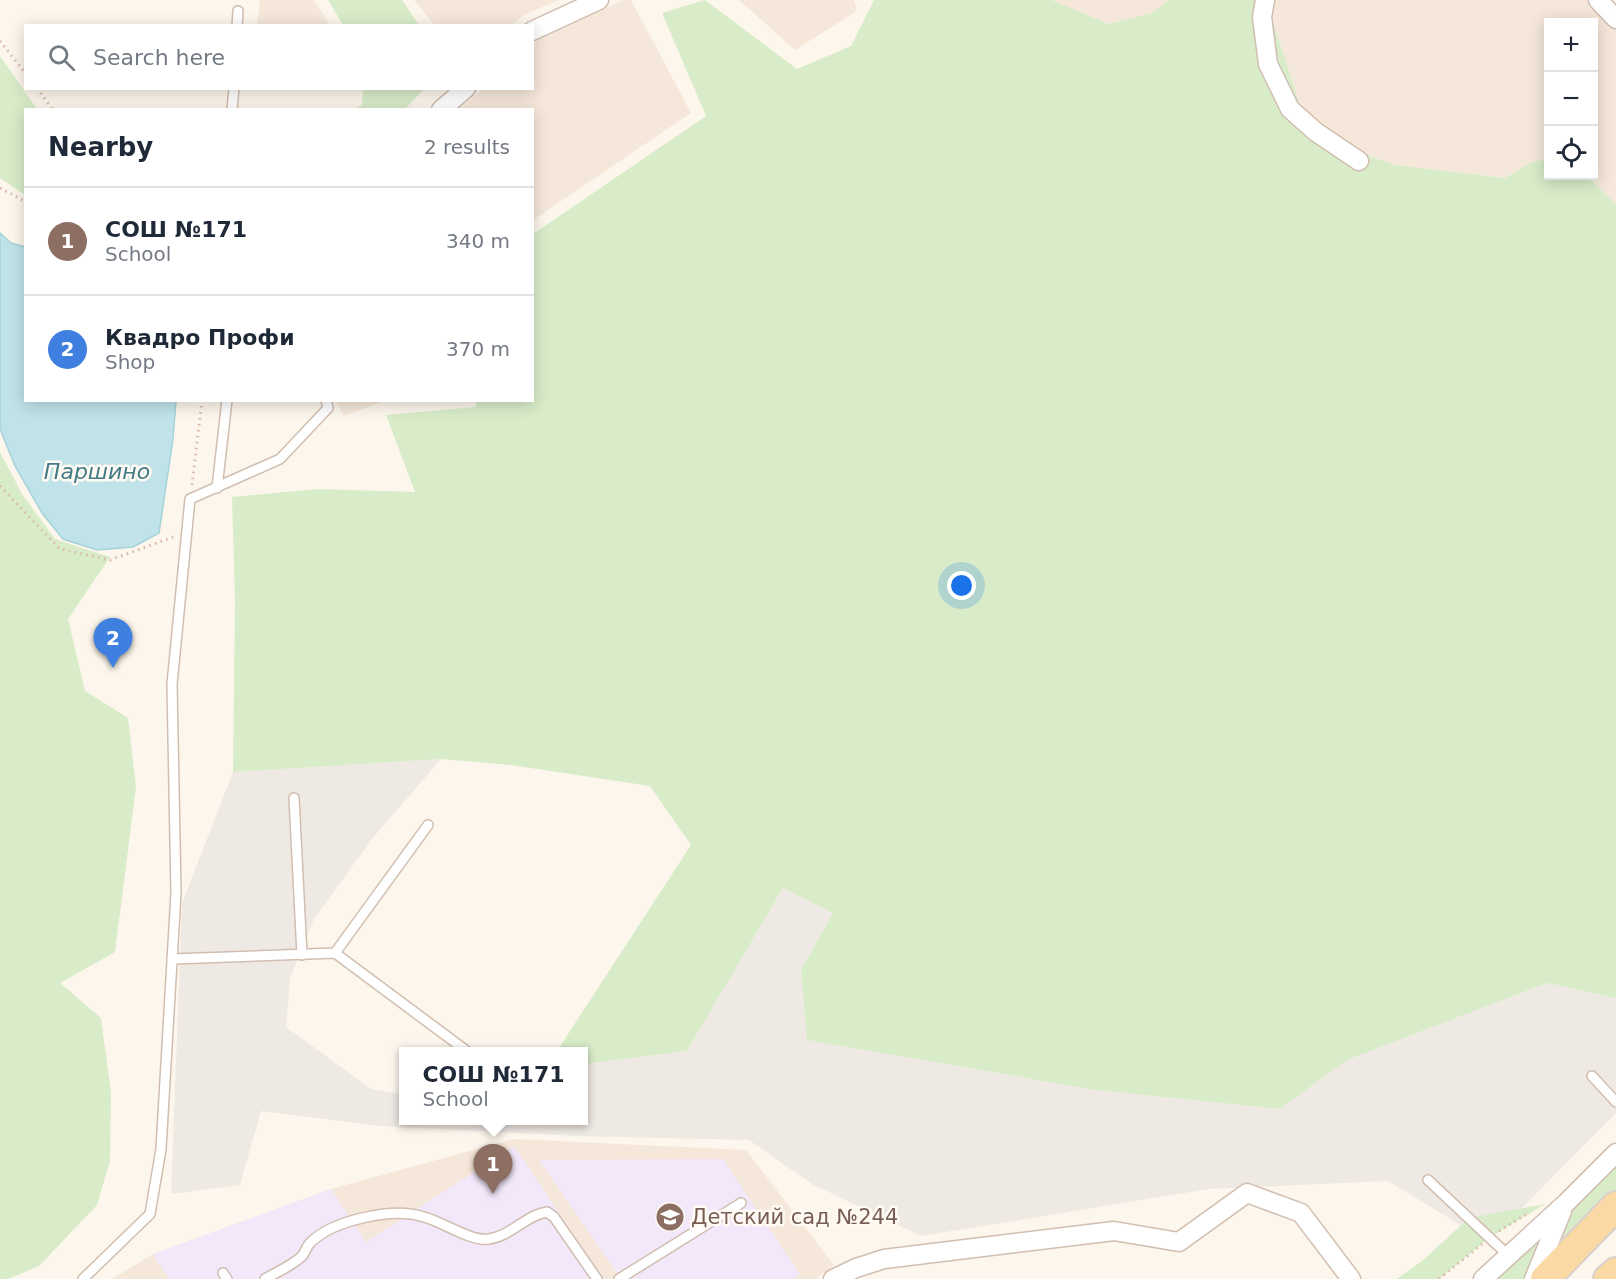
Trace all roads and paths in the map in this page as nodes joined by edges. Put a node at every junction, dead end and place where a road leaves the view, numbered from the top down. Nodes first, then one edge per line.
1 (599, 0) edge
2 (1265, 0) edge
3 (1598, 0) edge
4 (238, 11) dead end
5 (1616, 19) edge
6 (237, 24) edge
7 (534, 30) edge
8 (0, 41) edge
9 (24, 71) edge
10 (38, 90) edge
11 (234, 90) edge
12 (464, 90) edge
13 (52, 108) edge
14 (232, 108) edge
15 (443, 108) edge
16 (1359, 161) dead end
17 (0, 188) edge
18 (24, 201) edge
19 (202, 402) edge
20 (227, 402) edge
21 (326, 402) edge
22 (0, 486) edge
23 (217, 488) junction
24 (190, 499) junction
25 (186, 532) junction
26 (294, 798) dead end
27 (428, 825) dead end
28 (335, 953) junction
29 (302, 955) junction
30 (172, 960) junction
31 (461, 1047) edge
32 (1592, 1076) dead end
33 (1616, 1102) edge
34 (1616, 1153) edge
35 (1428, 1180) dead end
36 (741, 1203) dead end
37 (1565, 1204) junction
38 (1616, 1206) edge
39 (1536, 1209) dead end
40 (1489, 1238) junction
41 (1509, 1256) junction
42 (1616, 1272) edge
43 (82, 1279) edge
44 (266, 1279) edge
45 (597, 1279) edge
46 (618, 1279) edge
47 (833, 1279) edge
48 (1352, 1279) edge
49 (1439, 1279) edge
50 (1483, 1279) edge
51 (1534, 1279) edge
52 (1545, 1279) edge
53 (1608, 1279) edge

1 - 7 street
2 - 16 street
3 - 5 street
4 - 6 lane
8 - 9 path
10 - 13 path
11 - 14 lane
12 - 15 street
17 - 18 path
19 - 24 path
20 - 23 lane
21 - 23 lane
22 - 25 path
23 - 24 lane
24 - 25 lane
25 - 30 lane
26 - 29 lane
27 - 28 lane
28 - 29 lane
28 - 31 lane
29 - 30 lane
30 - 43 lane
32 - 33 lane
34 - 37 street
35 - 40 lane
36 - 46 lane
37 - 41 street
37 - 51 street
38 - 52 main road
39 - 40 path
40 - 41 lane
40 - 49 path
41 - 50 street
42 - 53 main road
44 - 45 lane
47 - 48 street

